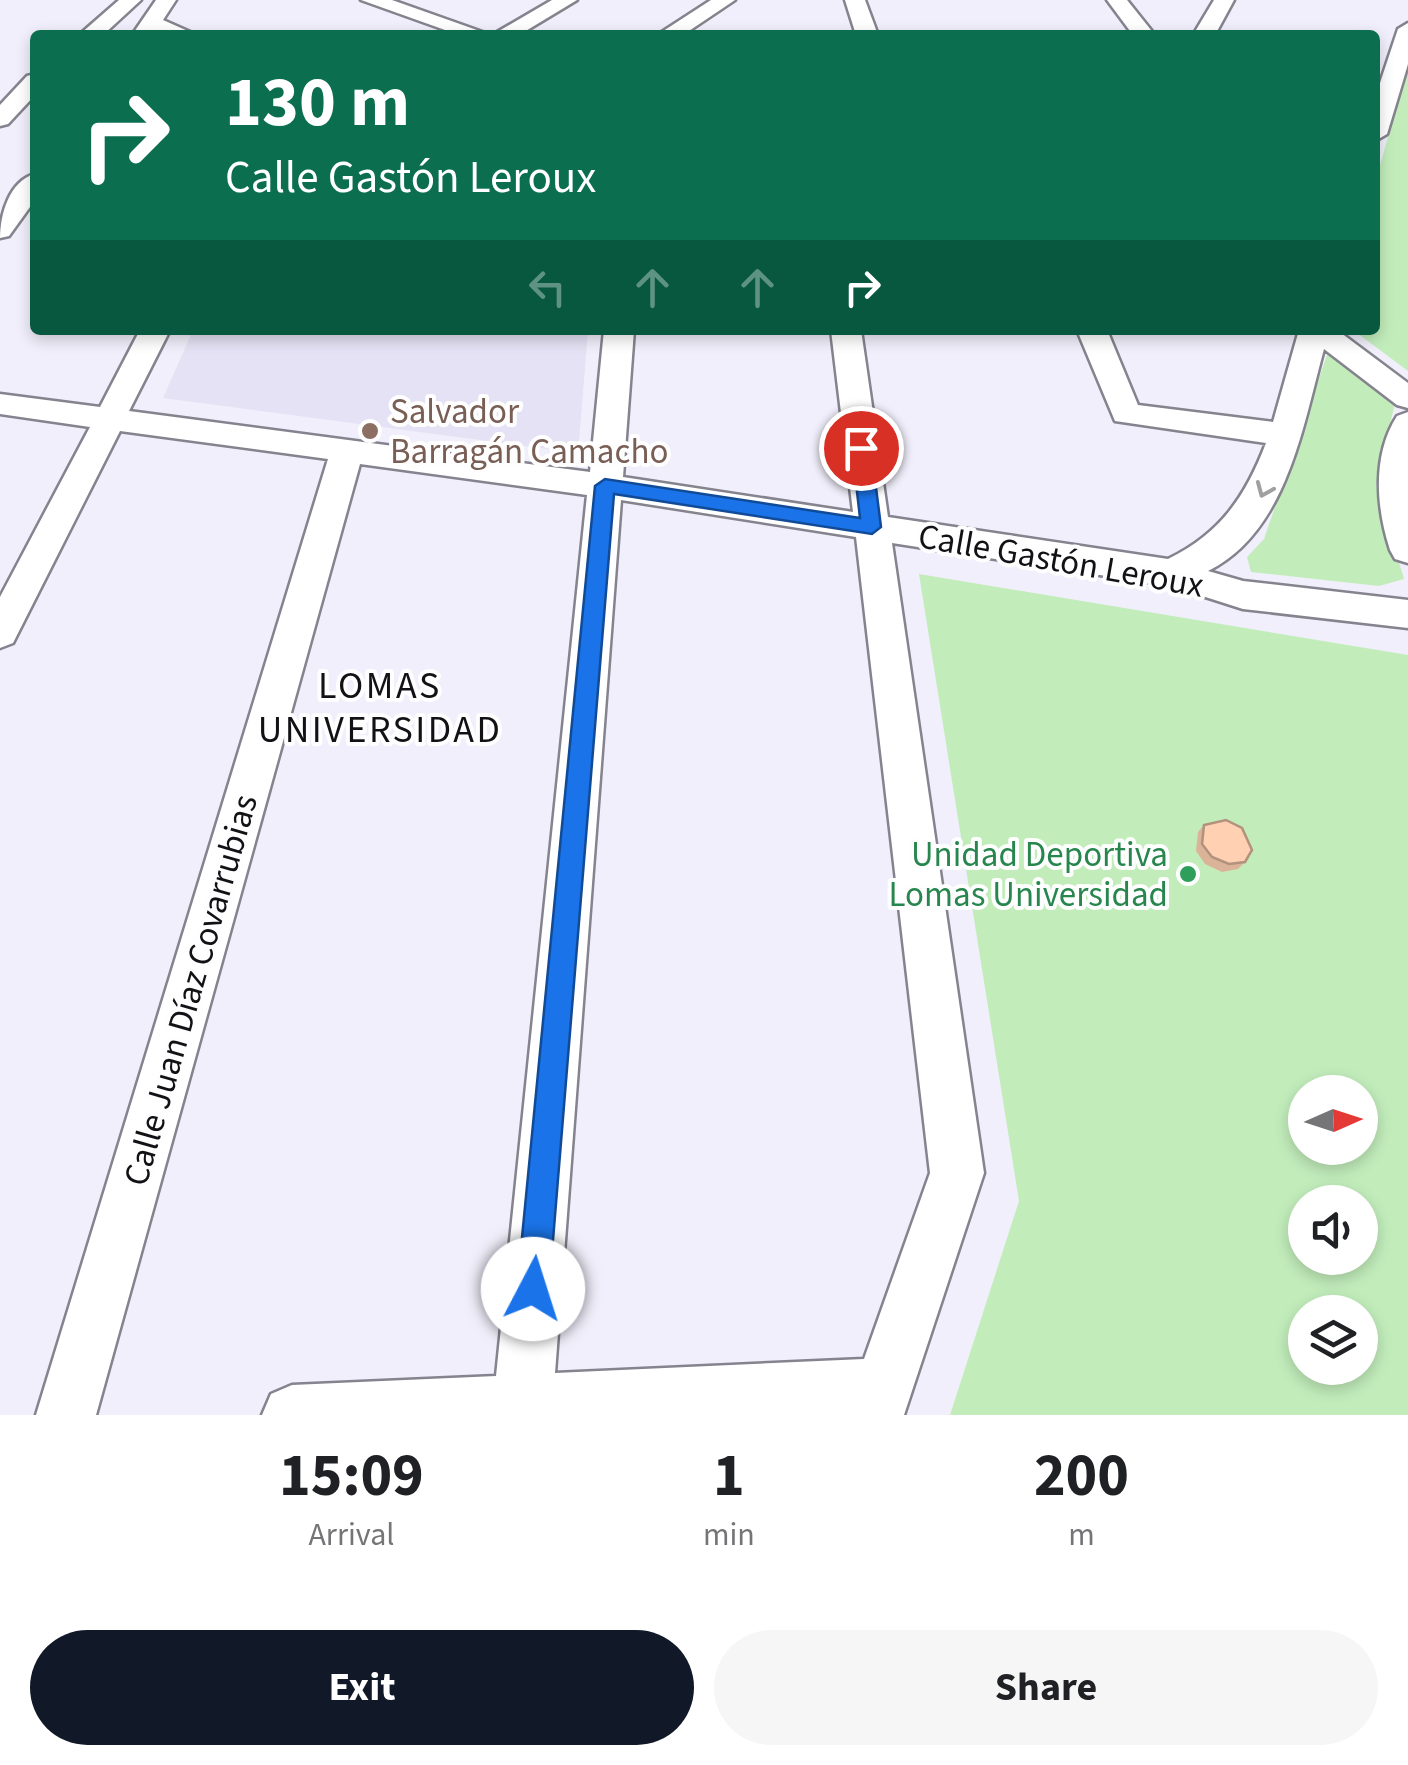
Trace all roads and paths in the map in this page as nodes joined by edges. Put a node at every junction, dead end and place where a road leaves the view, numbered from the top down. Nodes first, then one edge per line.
1 (131, 0) edge
2 (166, 0) edge
3 (370, 0) edge
4 (567, 0) edge
5 (725, 0) edge
6 (855, 0) edge
7 (1116, 0) edge
8 (1224, 0) edge
9 (400, 4) edge
10 (148, 29) edge
11 (1408, 29) edge
12 (96, 30) edge
13 (467, 30) edge
14 (512, 30) edge
15 (676, 30) edge
16 (865, 30) edge
17 (1140, 30) edge
18 (1207, 30) edge
19 (18, 92) edge
20 (0, 118) edge
21 (1380, 118) edge
22 (30, 189) edge
23 (0, 230) edge
24 (152, 335) edge
25 (619, 335) edge
26 (847, 335) edge
27 (1094, 335) edge
28 (1314, 335) edge
29 (1323, 335) edge
30 (1408, 398) edge
31 (0, 404) edge
32 (110, 417) junction
33 (1408, 423) edge
34 (1282, 434) junction
35 (347, 450) junction
36 (605, 486) junction
37 (872, 527) junction
38 (1408, 550) edge
39 (1171, 573) junction
40 (1408, 614) edge
41 (0, 633) edge
42 (879, 1402) edge
43 (522, 1404) junction
44 (66, 1415) edge
45 (292, 1415) edge

1 - 12 street
2 - 10 street
3 - 9 street
4 - 14 street
5 - 15 street
6 - 16 street
7 - 17 street
8 - 18 street
9 - 13 street
11 - 21 street
19 - 20 street
22 - 23 street
24 - 32 street
25 - 36 street
26 - 37 street
27 - 34 street
28 - 34 street
29 - 30 street
31 - 32 street, Calle Gastón Leroux
32 - 35 street, Calle Gastón Leroux
32 - 41 street
33 - 38 street
34 -> 39 street
35 - 36 street, Calle Gastón Leroux
35 - 44 street, Calle Juan Díaz Covarrubias
36 - 37 street, Calle Gastón Leroux
36 - 43 street
37 - 39 street, Calle Gastón Leroux
37 - 42 street
39 - 40 street, Calle Gastón Leroux
42 - 43 street
43 - 45 street

